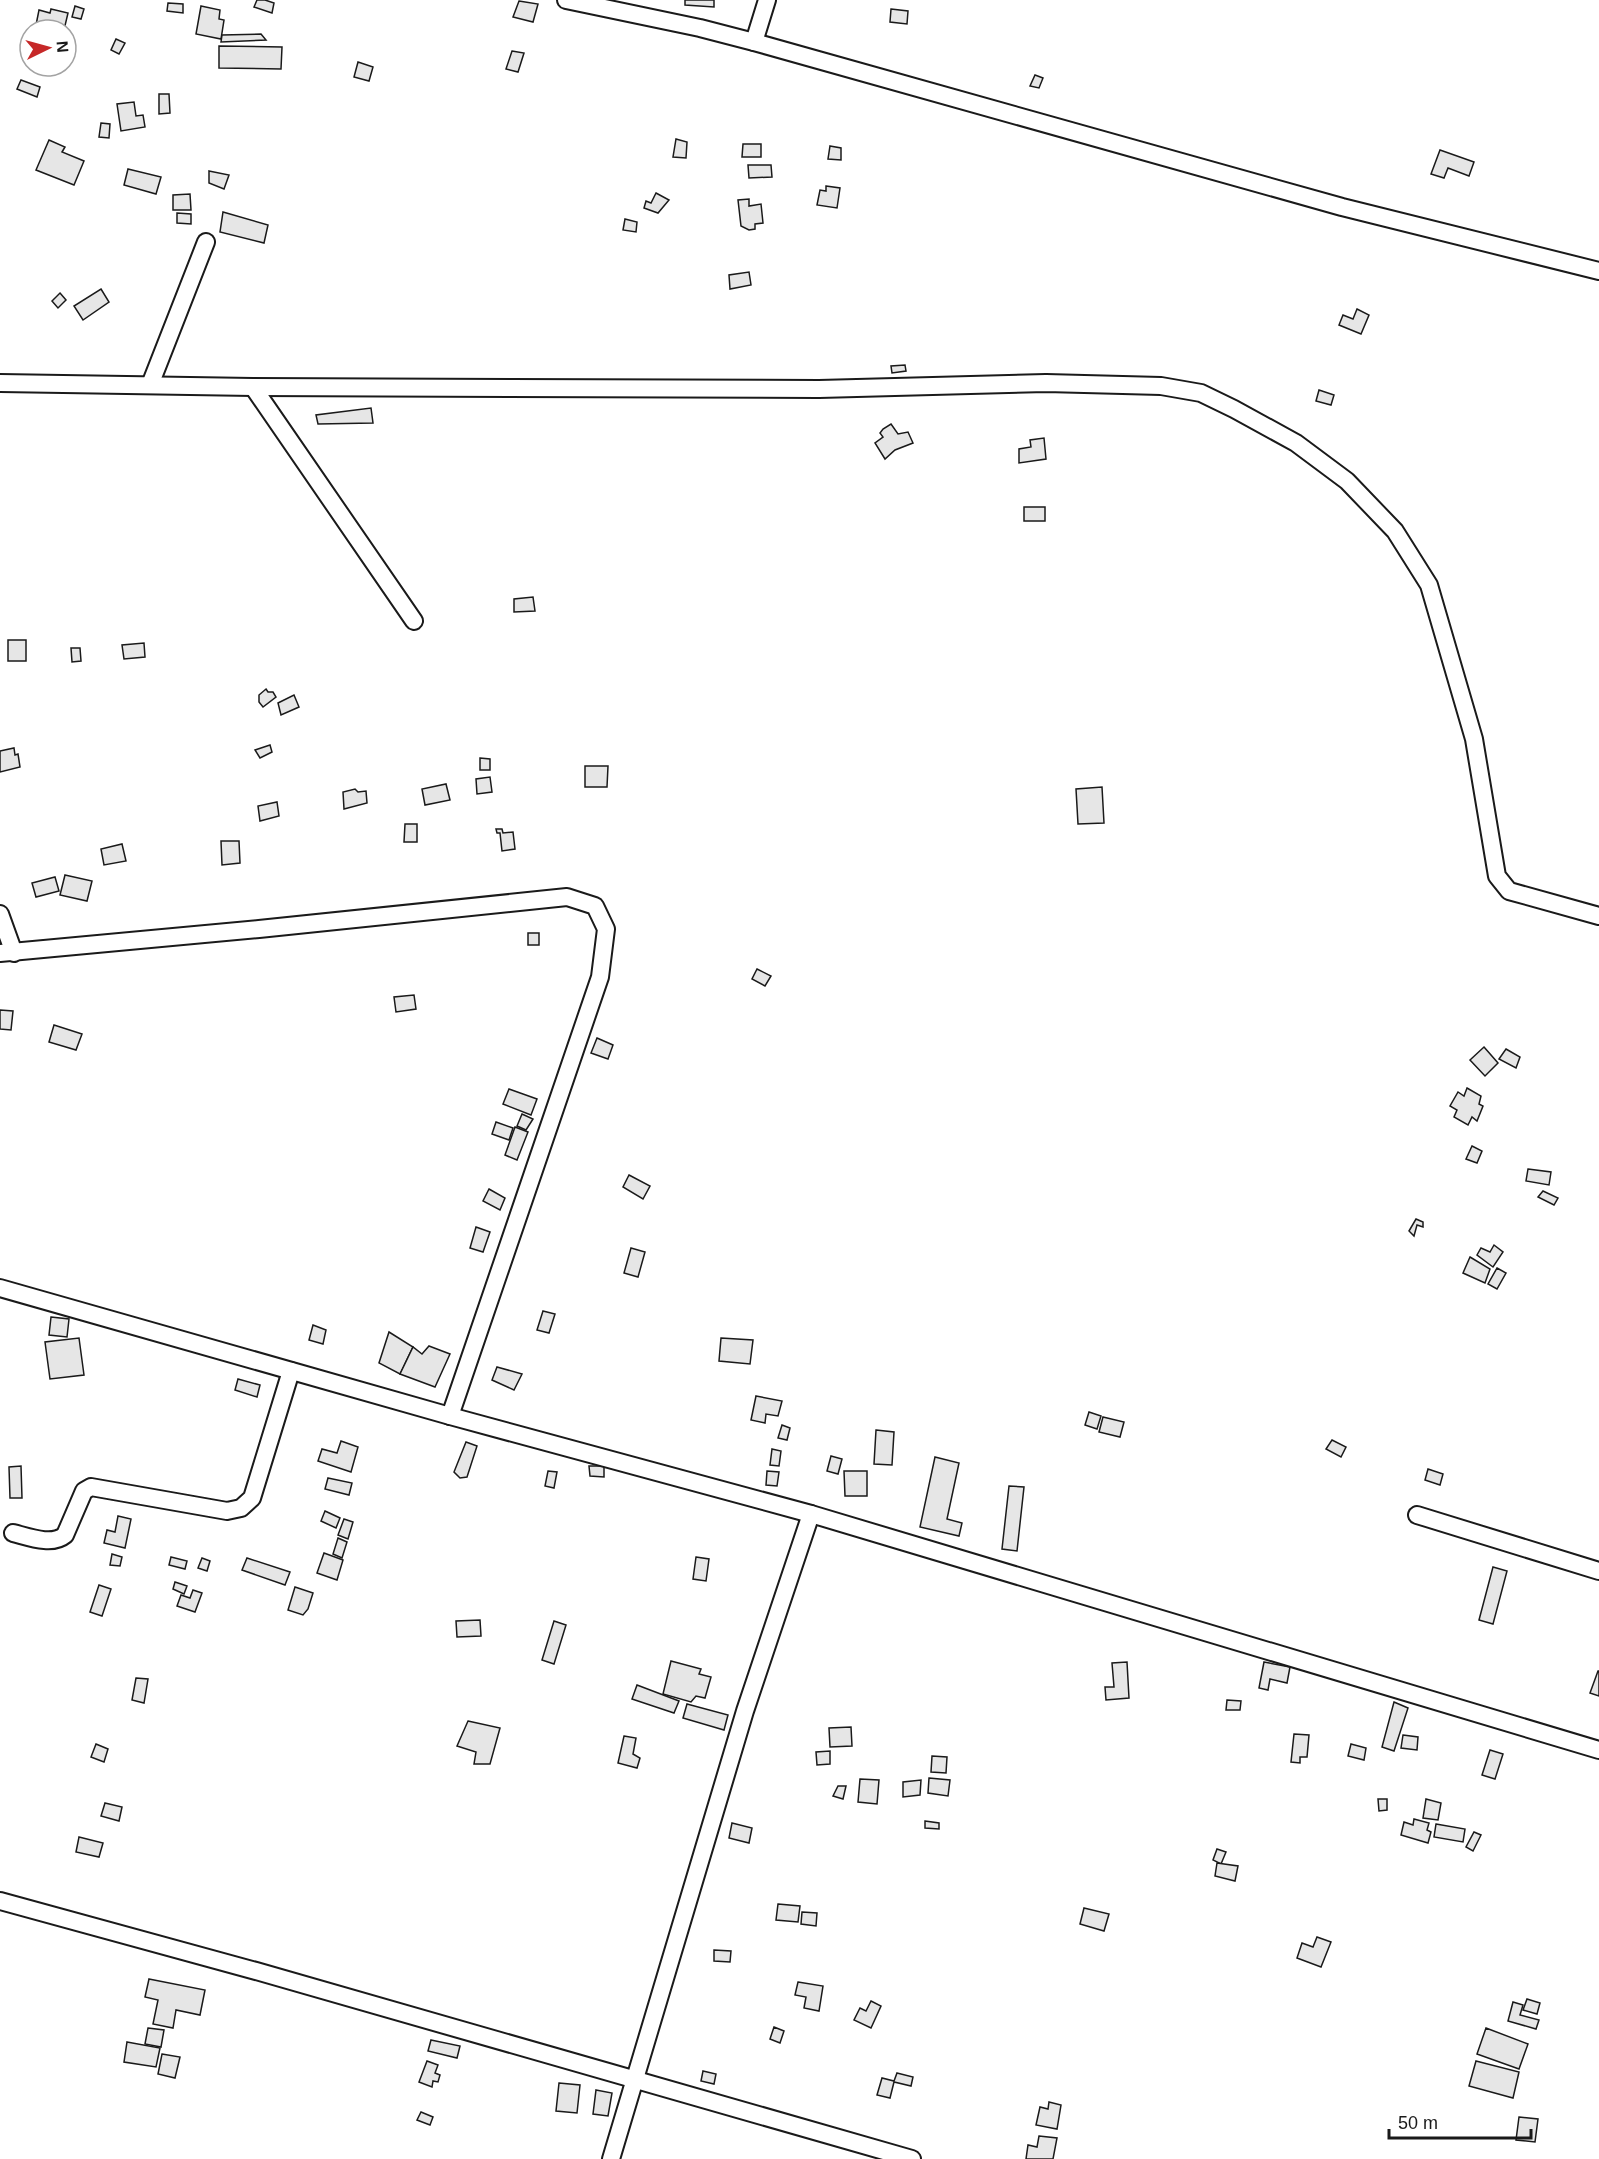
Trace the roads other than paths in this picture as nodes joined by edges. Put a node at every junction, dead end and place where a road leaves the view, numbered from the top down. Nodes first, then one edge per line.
1 (566, 0) edge
2 (767, 0) edge
3 (754, 42) junction
4 (206, 242) dead end
5 (1599, 271) edge
6 (0, 383) edge
7 (150, 385) junction
8 (254, 387) junction
9 (414, 621) dead end
10 (0, 914) edge
11 (1599, 916) edge
12 (7, 953) edge
13 (0, 1288) edge
14 (291, 1371) junction
15 (450, 1416) junction
16 (811, 1514) junction
17 (1417, 1515) dead end
18 (13, 1533) dead end
19 (1599, 1571) edge
20 (1599, 1750) edge
21 (0, 1902) edge
22 (634, 2080) junction
23 (611, 2159) edge
24 (912, 2159) edge

1 - 3 street
2 - 3 street
3 - 5 street
4 - 7 street
6 - 7 street
7 - 8 street
8 - 9 street
8 - 11 street
10 - 12 street
12 - 15 street
13 - 14 street
14 - 15 street
14 - 18 street
15 - 16 street
16 - 20 street
16 - 22 street
17 - 19 street
21 - 22 street
22 - 23 street
22 - 24 street

